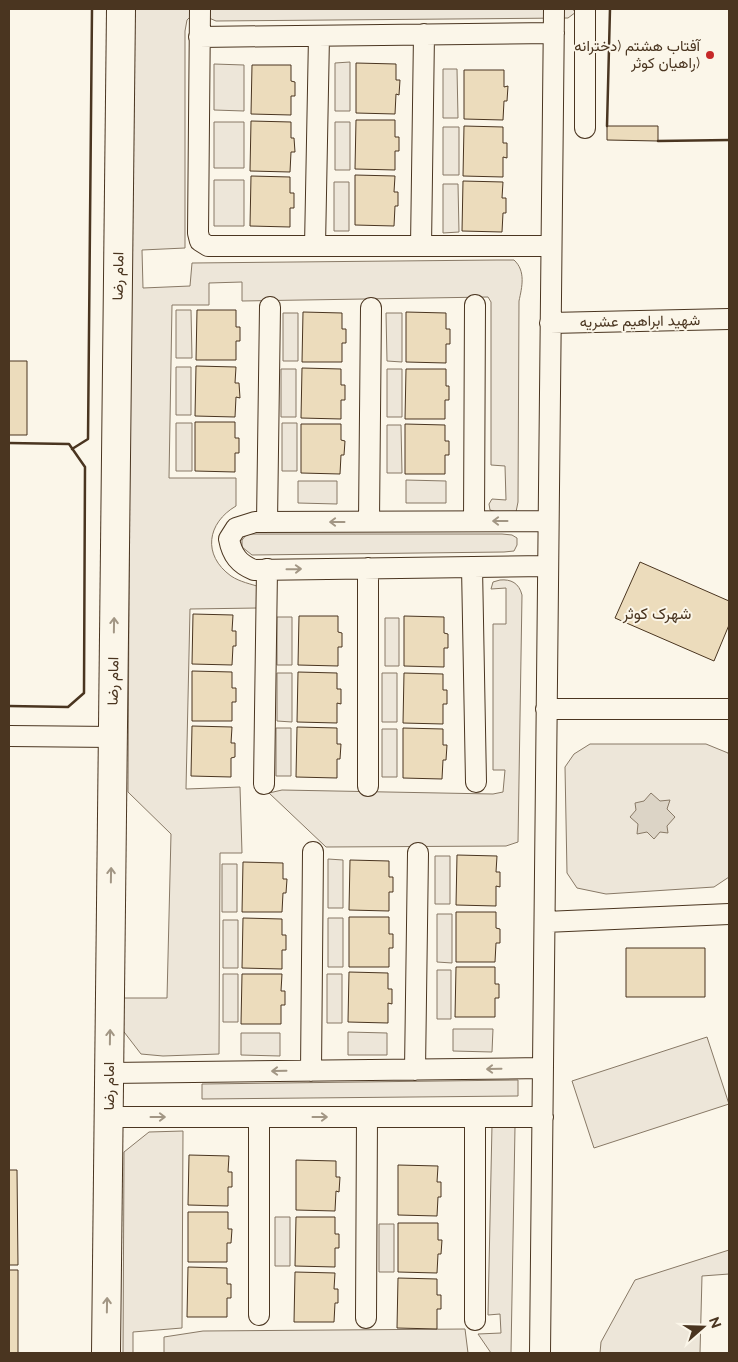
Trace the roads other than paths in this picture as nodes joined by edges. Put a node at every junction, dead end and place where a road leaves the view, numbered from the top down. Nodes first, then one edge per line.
1 (121, 9) edge
2 (200, 9) edge
3 (554, 9) edge
4 (585, 9) edge
5 (554, 33) junction
6 (424, 34) junction
7 (319, 36) junction
8 (199, 37) junction
9 (585, 128) dead end
10 (315, 246) junction
11 (420, 246) junction
12 (551, 246) junction
13 (475, 305) dead end
14 (270, 307) dead end
15 (371, 308) dead end
16 (729, 318) edge
17 (550, 323) junction
18 (474, 521) junction
19 (548, 521) junction
20 (267, 522) junction
21 (370, 522) junction
22 (548, 566) junction
23 (472, 567) junction
24 (368, 568) junction
25 (266, 570) junction
26 (546, 709) junction
27 (729, 709) edge
28 (9, 736) edge
29 (113, 737) junction
30 (476, 782) dead end
31 (264, 784) dead end
32 (368, 786) dead end
33 (312, 852) dead end
34 (418, 853) dead end
35 (729, 914) edge
36 (545, 922) junction
37 (543, 1068) junction
38 (415, 1070) junction
39 (311, 1071) junction
40 (109, 1073) junction
41 (109, 1117) junction
42 (259, 1117) junction
43 (367, 1117) junction
44 (475, 1117) junction
45 (543, 1117) junction
46 (259, 1315) dead end
47 (366, 1318) dead end
48 (475, 1320) dead end
49 (106, 1353) edge
50 (540, 1353) edge

29 -> 1 main road, امام رضا
2 - 8 street
3 - 5 street
4 - 9 street
5 - 6 street
5 - 12 street
6 - 7 street
6 - 11 street
7 - 8 street
7 - 10 street
8 - 10 street
10 - 11 street
11 - 12 street
12 - 17 street
13 - 18 street
14 - 20 street
15 - 21 street
16 - 17 street, شهید ابراهیم عشریه
17 - 19 street
19 -> 18 street
18 - 21 street
19 - 22 street
21 -> 20 street
20 - 25 street
22 - 23 street
22 - 26 street
23 - 24 street
23 - 30 street
25 -> 24 street
24 - 32 street
25 - 31 street
26 - 27 street
26 - 36 street
28 - 29 street
40 -> 29 main road, امام رضا
33 - 39 street
34 - 38 street
35 - 36 street
36 - 37 street
37 -> 38 street
37 - 45 street
38 - 39 street
39 -> 40 street
40 - 41 main road, امام رضا
41 -> 42 street
49 -> 41 main road, امام رضا
42 -> 43 street
42 - 46 street
43 - 44 street
43 - 47 street
44 - 45 street
44 - 48 street
45 - 50 street

